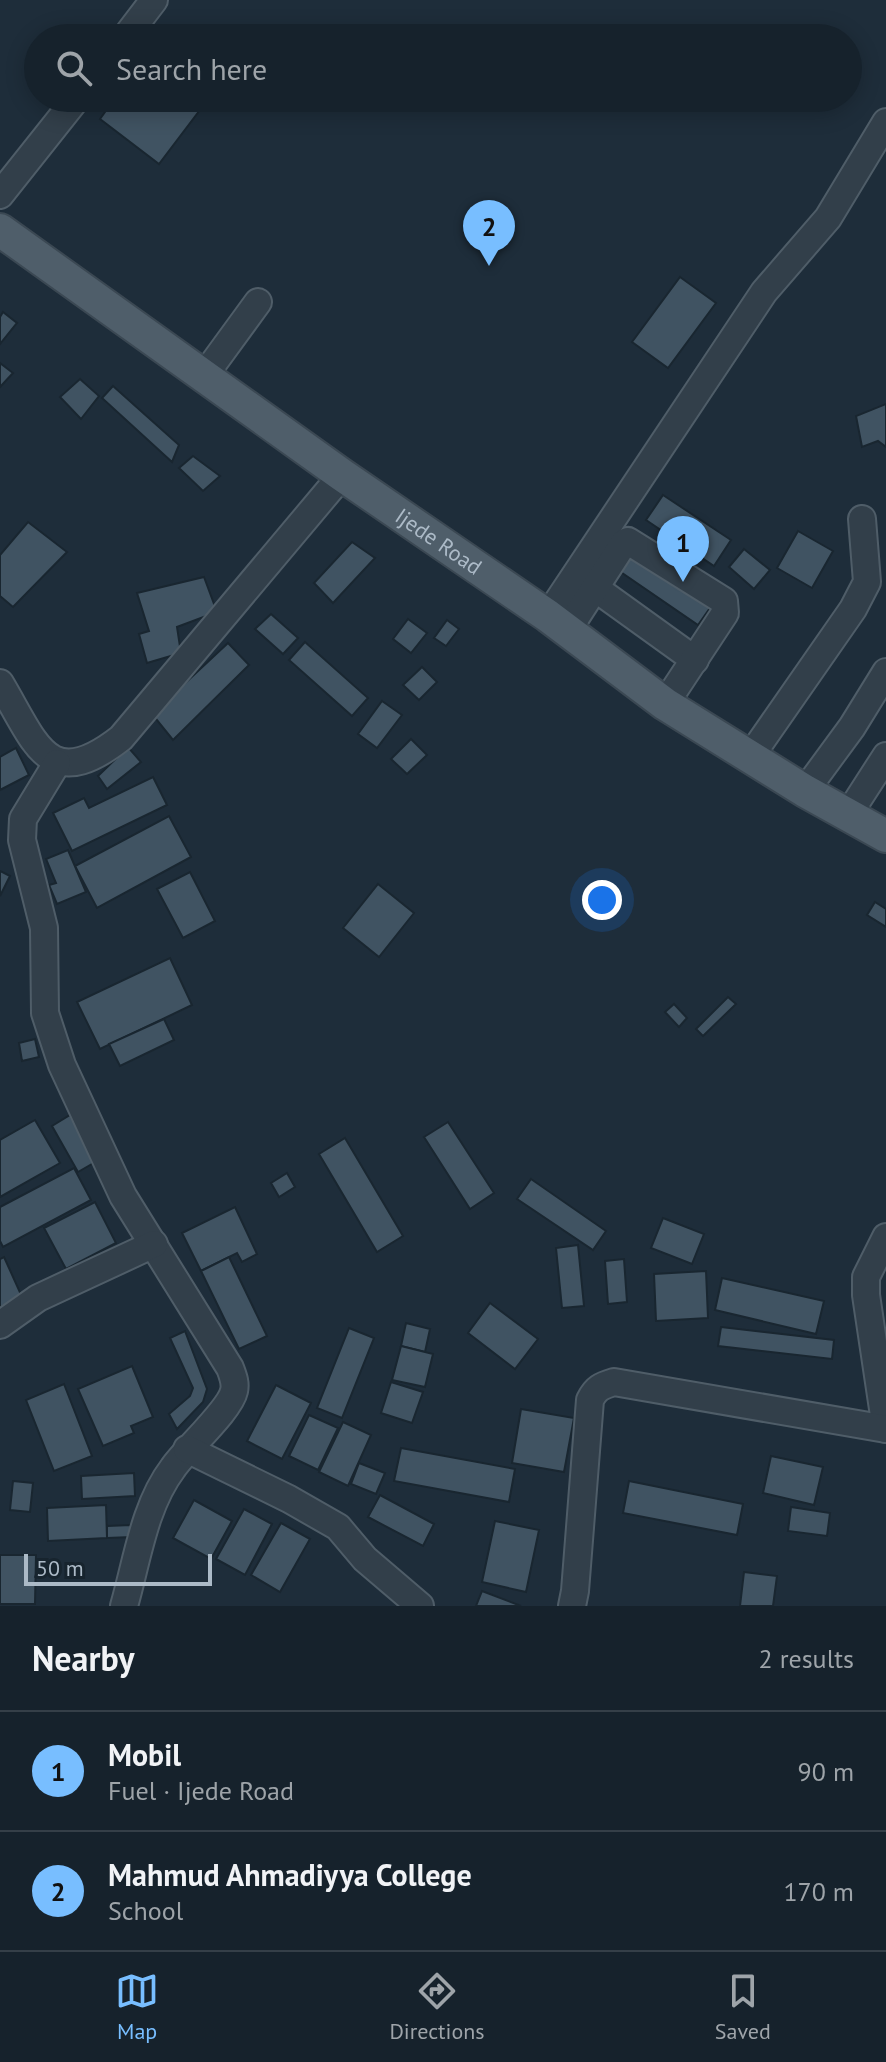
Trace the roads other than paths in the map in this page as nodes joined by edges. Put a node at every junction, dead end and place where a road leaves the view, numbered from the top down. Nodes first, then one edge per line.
1 (154, 0) edge
2 (136, 24) edge
3 (66, 112) edge
4 (886, 122) edge
5 (0, 195) edge
6 (0, 230) edge
7 (258, 302) dead end
8 (204, 376) junction
9 (342, 475) junction
10 (862, 519) dead end
11 (595, 588) junction
12 (557, 624) junction
13 (695, 660) junction
14 (886, 672) edge
15 (0, 683) edge
16 (665, 704) junction
17 (886, 756) edge
18 (750, 757) junction
19 (57, 763) junction
20 (805, 791) junction
21 (848, 815) junction
22 (886, 836) edge
23 (886, 1237) edge
24 (154, 1244) junction
25 (0, 1325) edge
26 (886, 1429) edge
27 (187, 1449) junction
28 (124, 1606) edge
29 (420, 1606) edge
30 (572, 1606) edge

1 - 2 street
3 - 5 street
4 - 12 street
6 - 8 main road, Ijede Road
7 - 8 street
8 - 9 main road, Ijede Road
9 - 12 main road, Ijede Road
9 - 19 street
10 - 18 street
11 - 12 street
11 - 13 street
11 - 13 street
12 - 16 main road, Ijede Road
13 - 16 street
14 - 20 street
15 - 19 street
16 - 18 main road, Ijede Road
17 - 21 street
18 - 20 main road, Ijede Road
19 - 24 street
20 - 21 main road, Ijede Road
21 - 22 main road, Ijede Road
23 - 26 street
24 - 25 street
24 - 27 street
26 - 30 street
27 - 28 street
27 - 29 street

